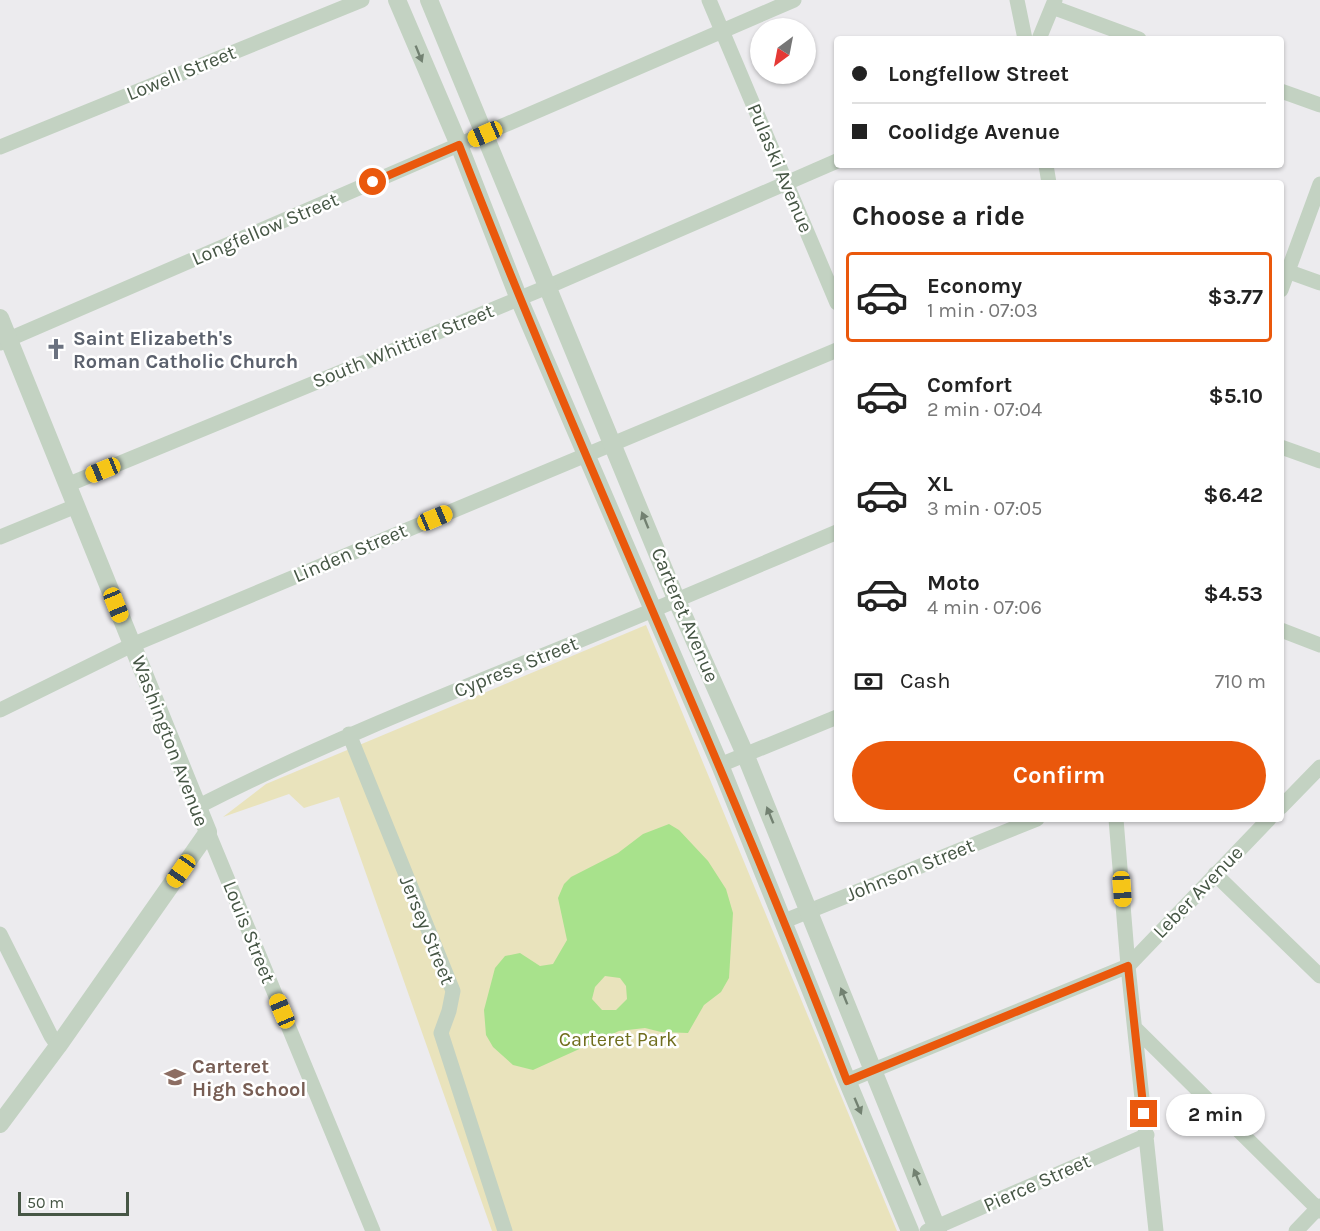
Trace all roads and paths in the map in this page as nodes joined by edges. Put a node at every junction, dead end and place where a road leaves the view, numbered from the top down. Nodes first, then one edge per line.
1 (362, 0) edge
2 (397, 0) edge
3 (429, 0) edge
4 (709, 0) edge
5 (794, 0) edge
6 (1017, 0) edge
7 (1053, 4) edge
8 (722, 31) junction
9 (1024, 36) edge
10 (1040, 36) edge
11 (1132, 36) edge
12 (1284, 92) edge
13 (1320, 105) edge
14 (485, 134) junction
15 (459, 145) junction
16 (0, 147) edge
17 (834, 162) edge
18 (786, 183) junction
19 (1320, 184) edge
20 (1284, 270) edge
21 (1320, 283) edge
22 (547, 287) junction
23 (834, 296) edge
24 (519, 299) junction
25 (0, 318) edge
26 (4, 341) edge
27 (834, 351) edge
28 (614, 443) junction
29 (1284, 448) edge
30 (587, 454) junction
31 (1320, 461) edge
32 (67, 485) junction
33 (76, 506) junction
34 (834, 533) edge
35 (0, 537) edge
36 (677, 601) junction
37 (653, 611) junction
38 (1284, 631) edge
39 (132, 645) junction
40 (1320, 645) edge
41 (0, 710) edge
42 (834, 718) edge
43 (349, 735) junction
44 (745, 754) junction
45 (720, 765) junction
46 (1320, 767) edge
47 (1284, 804) edge
48 (197, 807) junction
49 (1030, 822) edge
50 (1116, 822) edge
51 (1266, 822) edge
52 (208, 832) junction
53 (1215, 874) junction
54 (809, 911) junction
55 (783, 922) junction
56 (0, 934) edge
57 (1128, 966) junction
58 (1320, 976) edge
59 (1136, 1029) junction
60 (58, 1046) junction
61 (874, 1070) junction
62 (847, 1081) junction
63 (0, 1124) edge
64 (1147, 1135) junction
65 (1319, 1209) edge
66 (934, 1230) edge
67 (373, 1231) edge
68 (505, 1231) edge
69 (910, 1231) edge
70 (1156, 1231) edge
71 (1296, 1231) edge

1 - 16 street, Lowell Street
2 -> 15 street, Carteret Avenue
3 - 14 street, Carteret Avenue
4 - 8 street, Pulaski Avenue
5 - 8 street, Longfellow Street
6 - 9 street
7 - 10 street
7 - 11 street
8 - 14 street, Longfellow Street
8 - 18 street, Pulaski Avenue
12 - 13 street
14 - 15 street, Longfellow Street
14 - 22 street, Carteret Avenue
15 - 24 street, Carteret Avenue
15 - 26 street, Longfellow Street
17 - 18 street, South Whittier Street
18 - 22 street, South Whittier Street
18 - 23 street, Pulaski Avenue
19 - 20 street
20 - 21 street
22 - 24 street, South Whittier Street
22 - 28 street, Carteret Avenue
24 - 30 street, Carteret Avenue
24 - 32 street, South Whittier Street
25 - 26 street, Washington Avenue
26 - 32 street, Washington Avenue
27 - 28 street, Linden Street
28 - 30 street, Linden Street
36 -> 28 street, Carteret Avenue
29 - 31 street
30 - 37 street, Carteret Avenue
30 - 39 street, Linden Street
32 - 33 street, Washington Avenue
33 - 35 street
33 - 39 street, Washington Avenue
34 - 36 street, Cypress Street
36 - 37 street, Cypress Street
36 - 44 street, Carteret Avenue
37 - 43 street, Cypress Street
37 - 45 street, Carteret Avenue
38 - 40 street
39 - 41 street, Linden Street
39 - 48 street, Washington Avenue
42 - 44 street
43 - 48 street, Cypress Street
43 - 68 street, Jersey Street
44 - 45 street
54 -> 44 street, Carteret Avenue
45 - 55 street, Carteret Avenue
46 - 47 street
48 - 52 street, Washington Avenue
49 - 54 street, Johnson Street
50 - 57 street
51 - 53 street, Leber Avenue
52 - 60 street, Washington Avenue
52 - 67 street, Louis Street
53 - 57 street, Leber Avenue
53 - 58 street
54 - 55 street, Johnson Street
61 -> 54 street, Carteret Avenue
55 - 62 street, Carteret Avenue
56 - 60 street
57 - 59 street
57 - 61 street
59 - 64 street
59 - 65 street
60 - 63 street, Washington Avenue
61 - 62 street
66 -> 61 street, Carteret Avenue
62 -> 69 street, Carteret Avenue
64 - 66 street, Pierce Street
64 - 70 street
65 - 71 street

